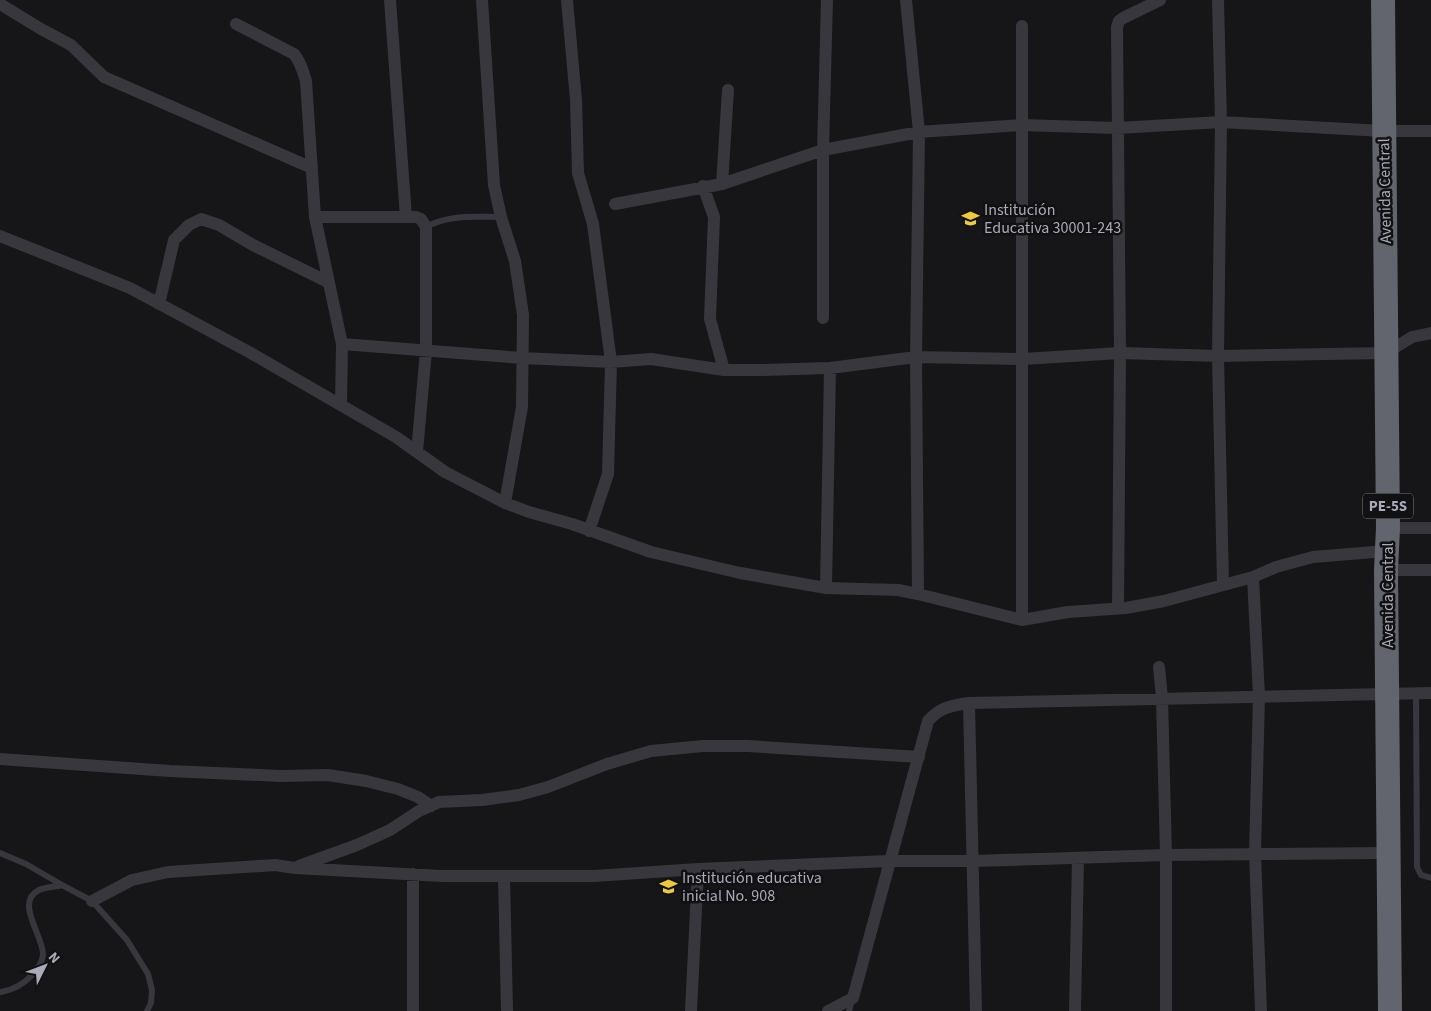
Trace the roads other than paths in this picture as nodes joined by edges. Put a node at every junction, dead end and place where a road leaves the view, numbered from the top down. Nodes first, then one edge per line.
1 (390, 0) edge
2 (482, 0) edge
3 (567, 0) edge
4 (827, 0) edge
5 (906, 0) edge
6 (1160, 0) edge
7 (1218, 0) edge
8 (1383, 0) edge
9 (0, 4) edge
10 (236, 24) dead end
11 (1022, 26) dead end
12 (728, 90) dead end
13 (1221, 122) junction
14 (1021, 124) junction
15 (1118, 128) junction
16 (1383, 131) junction
17 (1431, 131) edge
18 (920, 132) junction
19 (823, 150) junction
20 (312, 168) junction
21 (722, 184) junction
22 (703, 186) junction
23 (615, 204) dead end
24 (315, 217) junction
25 (406, 217) junction
26 (501, 217) junction
27 (426, 227) junction
28 (0, 236) edge
29 (328, 282) junction
30 (159, 304) junction
31 (823, 318) dead end
32 (1431, 333) edge
33 (342, 344) junction
34 (426, 351) junction
35 (1120, 353) junction
36 (1386, 353) junction
37 (1218, 356) junction
38 (916, 357) junction
39 (522, 358) junction
40 (1023, 359) junction
41 (612, 362) junction
42 (830, 368) junction
43 (724, 370) junction
44 (341, 405) junction
45 (417, 452) junction
46 (505, 503) junction
47 (1431, 528) edge
48 (589, 531) junction
49 (1387, 549) junction
50 (1431, 570) edge
51 (1253, 577) junction
52 (1223, 585) junction
53 (826, 588) junction
54 (918, 594) junction
55 (1118, 607) junction
56 (1022, 620) junction
57 (1158, 666) dead end
58 (1416, 692) junction
59 (1387, 693) junction
60 (1431, 693) edge
61 (1259, 696) junction
62 (1162, 698) junction
63 (969, 703) junction
64 (919, 757) junction
65 (0, 759) edge
66 (431, 806) junction
67 (0, 853) edge
68 (1388, 853) junction
69 (1255, 854) junction
70 (1166, 855) junction
71 (1078, 858) junction
72 (889, 861) junction
73 (974, 861) junction
74 (295, 868) junction
75 (698, 869) junction
76 (412, 874) junction
77 (504, 876) junction
78 (1431, 878) edge
79 (62, 885) junction
80 (92, 901) junction
81 (1, 992) edge
82 (851, 1005) edge
83 (147, 1011) edge
84 (413, 1011) edge
85 (507, 1011) edge
86 (691, 1011) edge
87 (828, 1011) edge
88 (976, 1011) edge
89 (1075, 1011) edge
90 (1166, 1011) edge
91 (1260, 1011) edge
92 (1390, 1011) edge

1 - 25 street
2 - 26 street
3 - 41 street
4 - 19 street
5 - 18 street
6 - 15 street
7 - 13 street
8 - 16 highway, Avenida Central / PE-5S
9 - 20 street
10 - 20 street
11 - 14 street
12 - 21 street
13 - 15 street
13 - 16 street
13 - 37 street
14 - 15 street
14 - 18 street
14 - 40 street
15 - 35 street
16 - 17 street
16 - 36 highway, Avenida Central / PE-5S
18 - 19 street
18 - 38 street
19 - 21 street
19 - 31 street
20 - 24 street
21 - 22 street
22 - 23 street
22 - 43 street
24 - 25 street
24 - 29 street
25 - 27 street
26 - 27 lane
26 - 39 street
27 - 34 street
28 - 30 street
29 - 30 street
29 - 33 street
30 - 44 street
32 - 36 street
33 - 34 street
33 - 44 street
34 - 39 street
34 - 45 street
35 - 37 street
35 - 40 street
35 - 55 street
36 - 37 street
36 - 49 highway, Avenida Central / PE-5S
37 - 52 street
38 - 40 street
38 - 42 street
38 - 54 street
39 - 41 street
39 - 46 street
40 - 56 street
41 - 43 street
41 - 48 street
42 - 43 street
42 - 53 street
44 - 45 street
45 - 46 street
46 - 48 street
47 - 49 street
48 - 53 street
49 - 50 street
49 - 51 street
49 - 59 highway, Avenida Central / PE-5S
51 - 52 street
51 - 61 street
52 - 55 street
53 - 54 street
54 - 56 street
55 - 56 street
57 - 62 street
58 - 59 street
58 - 60 street
58 - 78 lane
59 - 61 street
59 - 68 highway, Avenida Central / PE-5S
61 - 62 street
61 - 69 street
62 - 63 street
62 - 70 street
63 - 64 street
63 - 73 street
64 - 66 street
64 - 72 street
65 - 66 street
66 - 74 street
67 - 79 lane
68 - 69 street
68 - 92 highway, Avenida Central / PE-5S
69 - 70 street
69 - 91 street
70 - 71 street
70 - 90 street
71 - 73 street
71 - 89 street
72 - 73 street
72 - 75 street
72 - 82 street
73 - 88 street
74 - 76 street
74 - 80 street
75 - 77 street
75 - 86 street
76 - 77 street
76 - 84 street
77 - 85 street
79 - 80 lane
79 - 81 lane
80 - 83 lane
82 - 87 street

